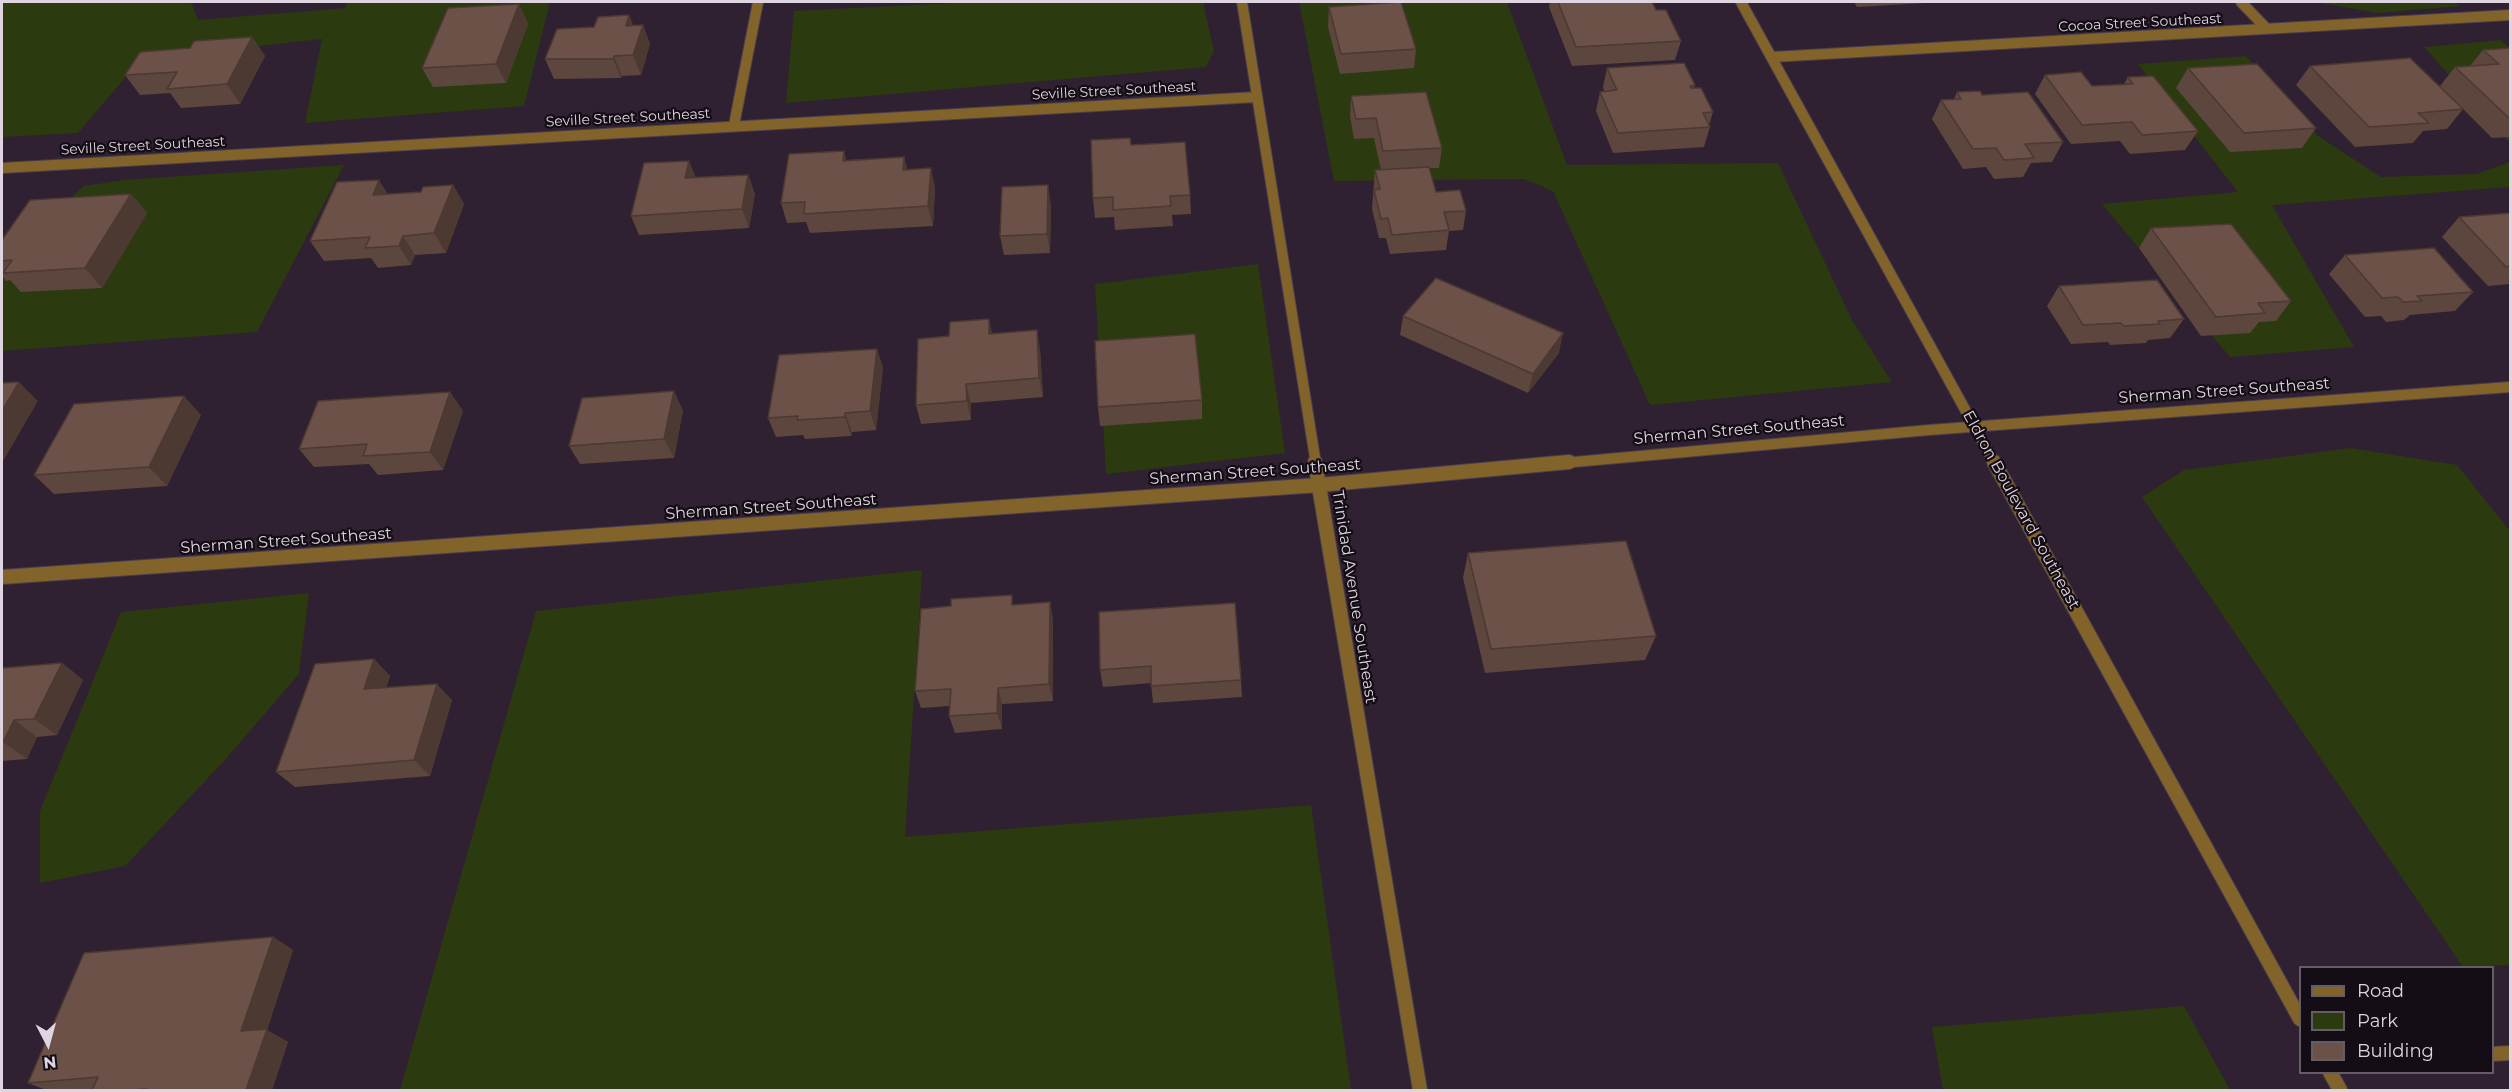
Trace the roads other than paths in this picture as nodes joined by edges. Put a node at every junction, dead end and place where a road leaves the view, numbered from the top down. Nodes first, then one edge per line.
1 (758, 2) edge
2 (1242, 2) edge
3 (1741, 2) edge
4 (2241, 2) edge
5 (2511, 15) edge
6 (2267, 29) junction
7 (1772, 57) junction
8 (1257, 97) junction
9 (734, 125) junction
10 (2, 168) edge
11 (2511, 387) edge
12 (1976, 426) junction
13 (1318, 485) junction
14 (2, 577) edge
15 (2299, 1014) edge
16 (2511, 1053) edge
17 (2494, 1054) edge
18 (2331, 1074) edge
19 (1420, 1090) edge
20 (2340, 1090) edge

1 - 9 street
2 - 8 street, Trinidad Avenue Southeast
3 - 7 street, Eldron Boulevard Southeast
4 - 6 street
5 - 6 street, Cocoa Street Southeast
6 - 7 street, Cocoa Street Southeast
7 - 12 street, Eldron Boulevard Southeast
8 - 9 street, Seville Street Southeast
8 - 13 street, Trinidad Avenue Southeast
9 - 10 street, Seville Street Southeast
11 - 12 street, Sherman Street Southeast
12 - 13 street, Sherman Street Southeast
12 - 15 street, Eldron Boulevard Southeast
13 - 14 street, Sherman Street Southeast
13 - 19 street, Trinidad Avenue Southeast
16 - 17 street
18 - 20 street

